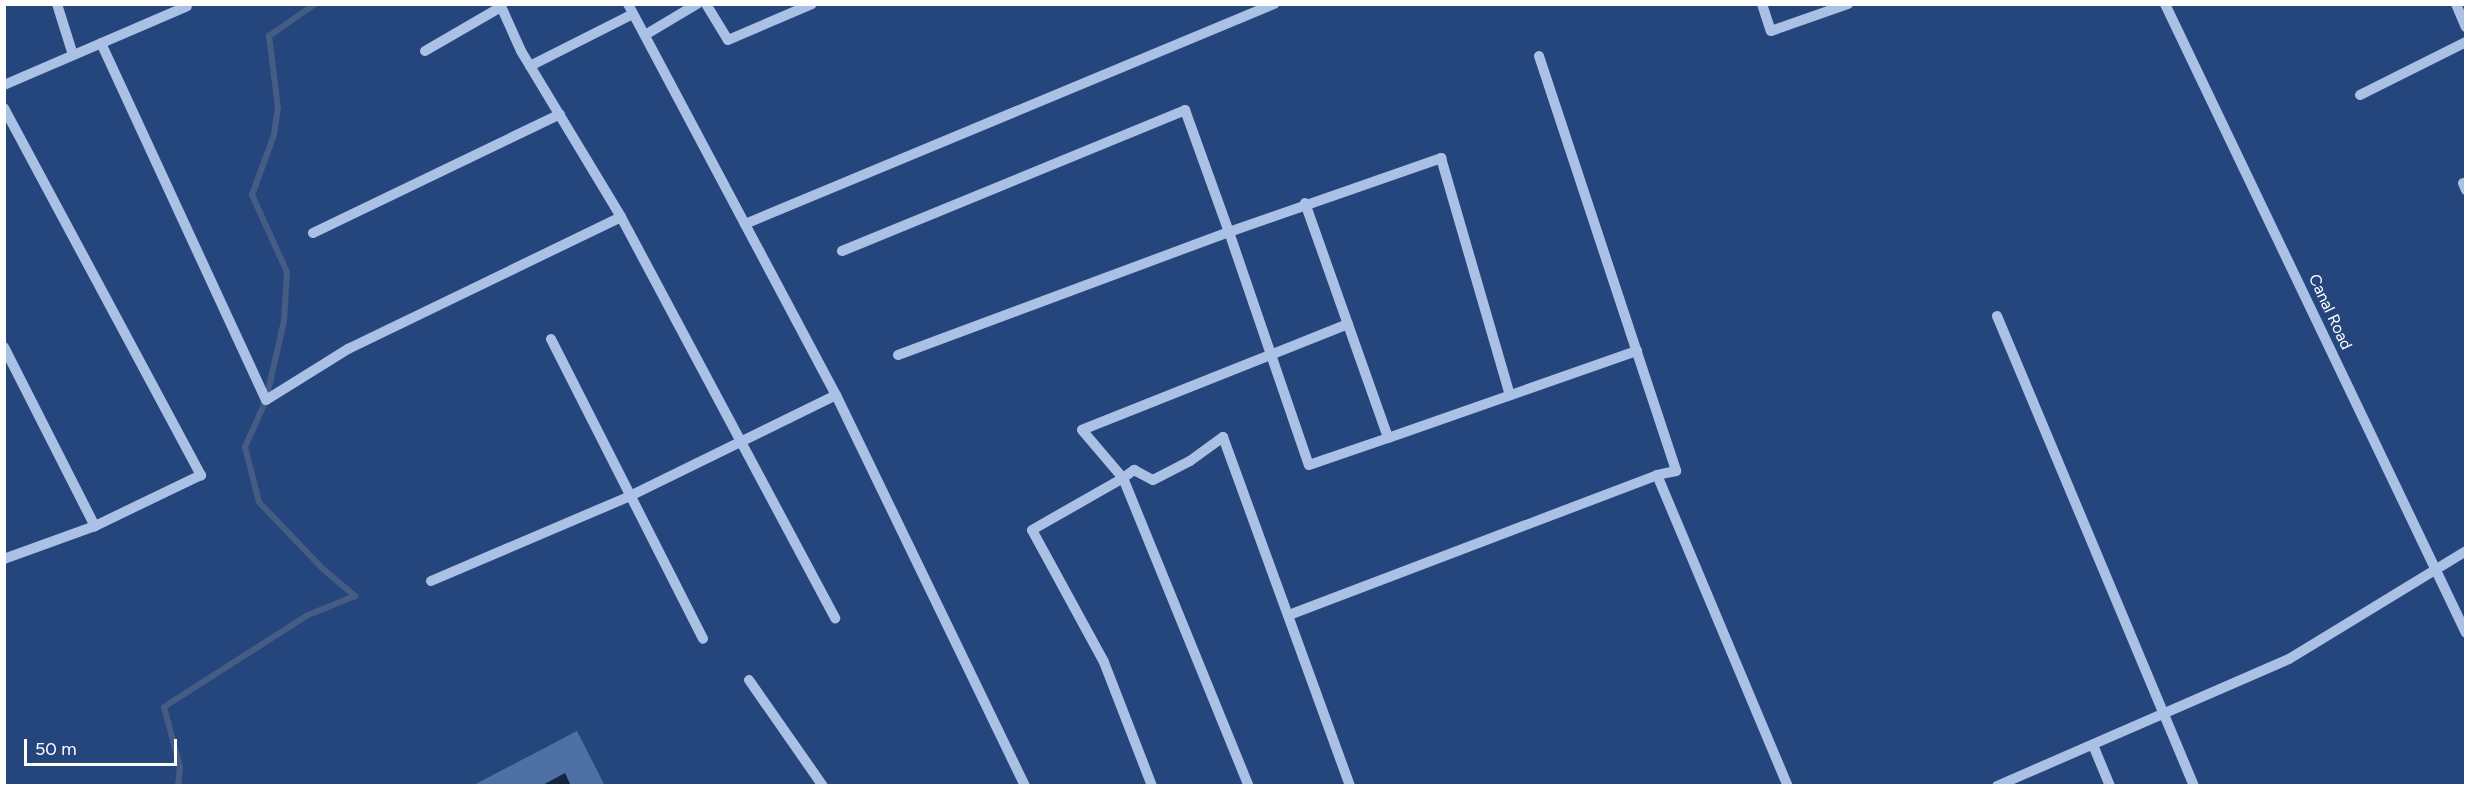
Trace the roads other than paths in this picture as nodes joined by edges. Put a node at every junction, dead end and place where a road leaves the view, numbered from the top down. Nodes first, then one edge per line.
1 (57, 4) edge
2 (698, 4) edge
3 (706, 4) edge
4 (812, 4) edge
5 (1761, 4) edge
6 (1848, 4) edge
7 (2165, 4) edge
8 (2456, 4) edge
9 (188, 6) edge
10 (500, 6) edge
11 (1269, 6) edge
12 (631, 9) edge
13 (2466, 27) edge
14 (645, 35) junction
15 (2466, 42) edge
16 (101, 44) junction
17 (425, 51) dead end
18 (73, 55) junction
19 (1539, 56) dead end
20 (530, 66) junction
21 (4, 85) edge
22 (2360, 95) dead end
23 (4, 108) edge
24 (560, 114) junction
25 (1305, 203) junction
26 (621, 218) junction
27 (745, 224) junction
28 (1229, 232) junction
29 (313, 233) dead end
30 (842, 250) dead end
31 (1997, 316) dead end
32 (1348, 324) junction
33 (551, 339) dead end
34 (4, 347) edge
35 (1637, 351) junction
36 (1272, 354) junction
37 (898, 355) dead end
38 (836, 395) junction
39 (1510, 395) junction
40 (1388, 438) junction
41 (741, 441) junction
42 (1657, 475) junction
43 (1123, 478) junction
44 (630, 496) junction
45 (95, 526) junction
46 (2466, 551) edge
47 (4, 559) edge
48 (2434, 567) junction
49 (431, 581) dead end
50 (1289, 615) junction
51 (835, 618) dead end
52 (2466, 633) edge
53 (703, 639) dead end
54 (749, 680) dead end
55 (2164, 716) junction
56 (2093, 745) junction
57 (823, 786) edge
58 (1025, 786) edge
59 (1152, 786) edge
60 (1249, 786) edge
61 (1350, 786) edge
62 (1788, 786) edge
63 (1998, 786) edge
64 (2110, 786) edge
65 (2194, 786) edge

1 - 18 street
2 - 14 street
3 - 4 street
5 - 6 street
7 - 48 street, Canal Road
8 - 13 street
9 - 16 street
10 - 17 street
10 - 20 street
11 - 27 street
12 - 14 street
12 - 20 street
14 - 27 street
15 - 22 street
16 - 18 street
16 - 26 street
18 - 21 street
19 - 35 street
20 - 24 street
23 - 45 street
24 - 26 street
24 - 29 street
25 - 28 street
25 - 32 street
25 - 39 street
26 - 41 street
27 - 38 street
28 - 30 street
28 - 36 street
28 - 37 street
31 - 55 street
32 - 36 street
32 - 40 street
33 - 44 street
34 - 45 street
35 - 39 street
35 - 42 street
36 - 40 street
36 - 43 street
38 - 41 street
38 - 58 street
39 - 40 street
41 - 44 street
41 - 51 street
42 - 50 street
42 - 62 street
43 - 50 street
43 - 59 street
43 - 60 street
44 - 49 street
44 - 53 street
45 - 47 street
46 - 48 street
48 - 52 street, Canal Road
48 - 55 street
50 - 61 street
54 - 57 street
55 - 56 street
55 - 65 street
56 - 63 street
56 - 64 street

